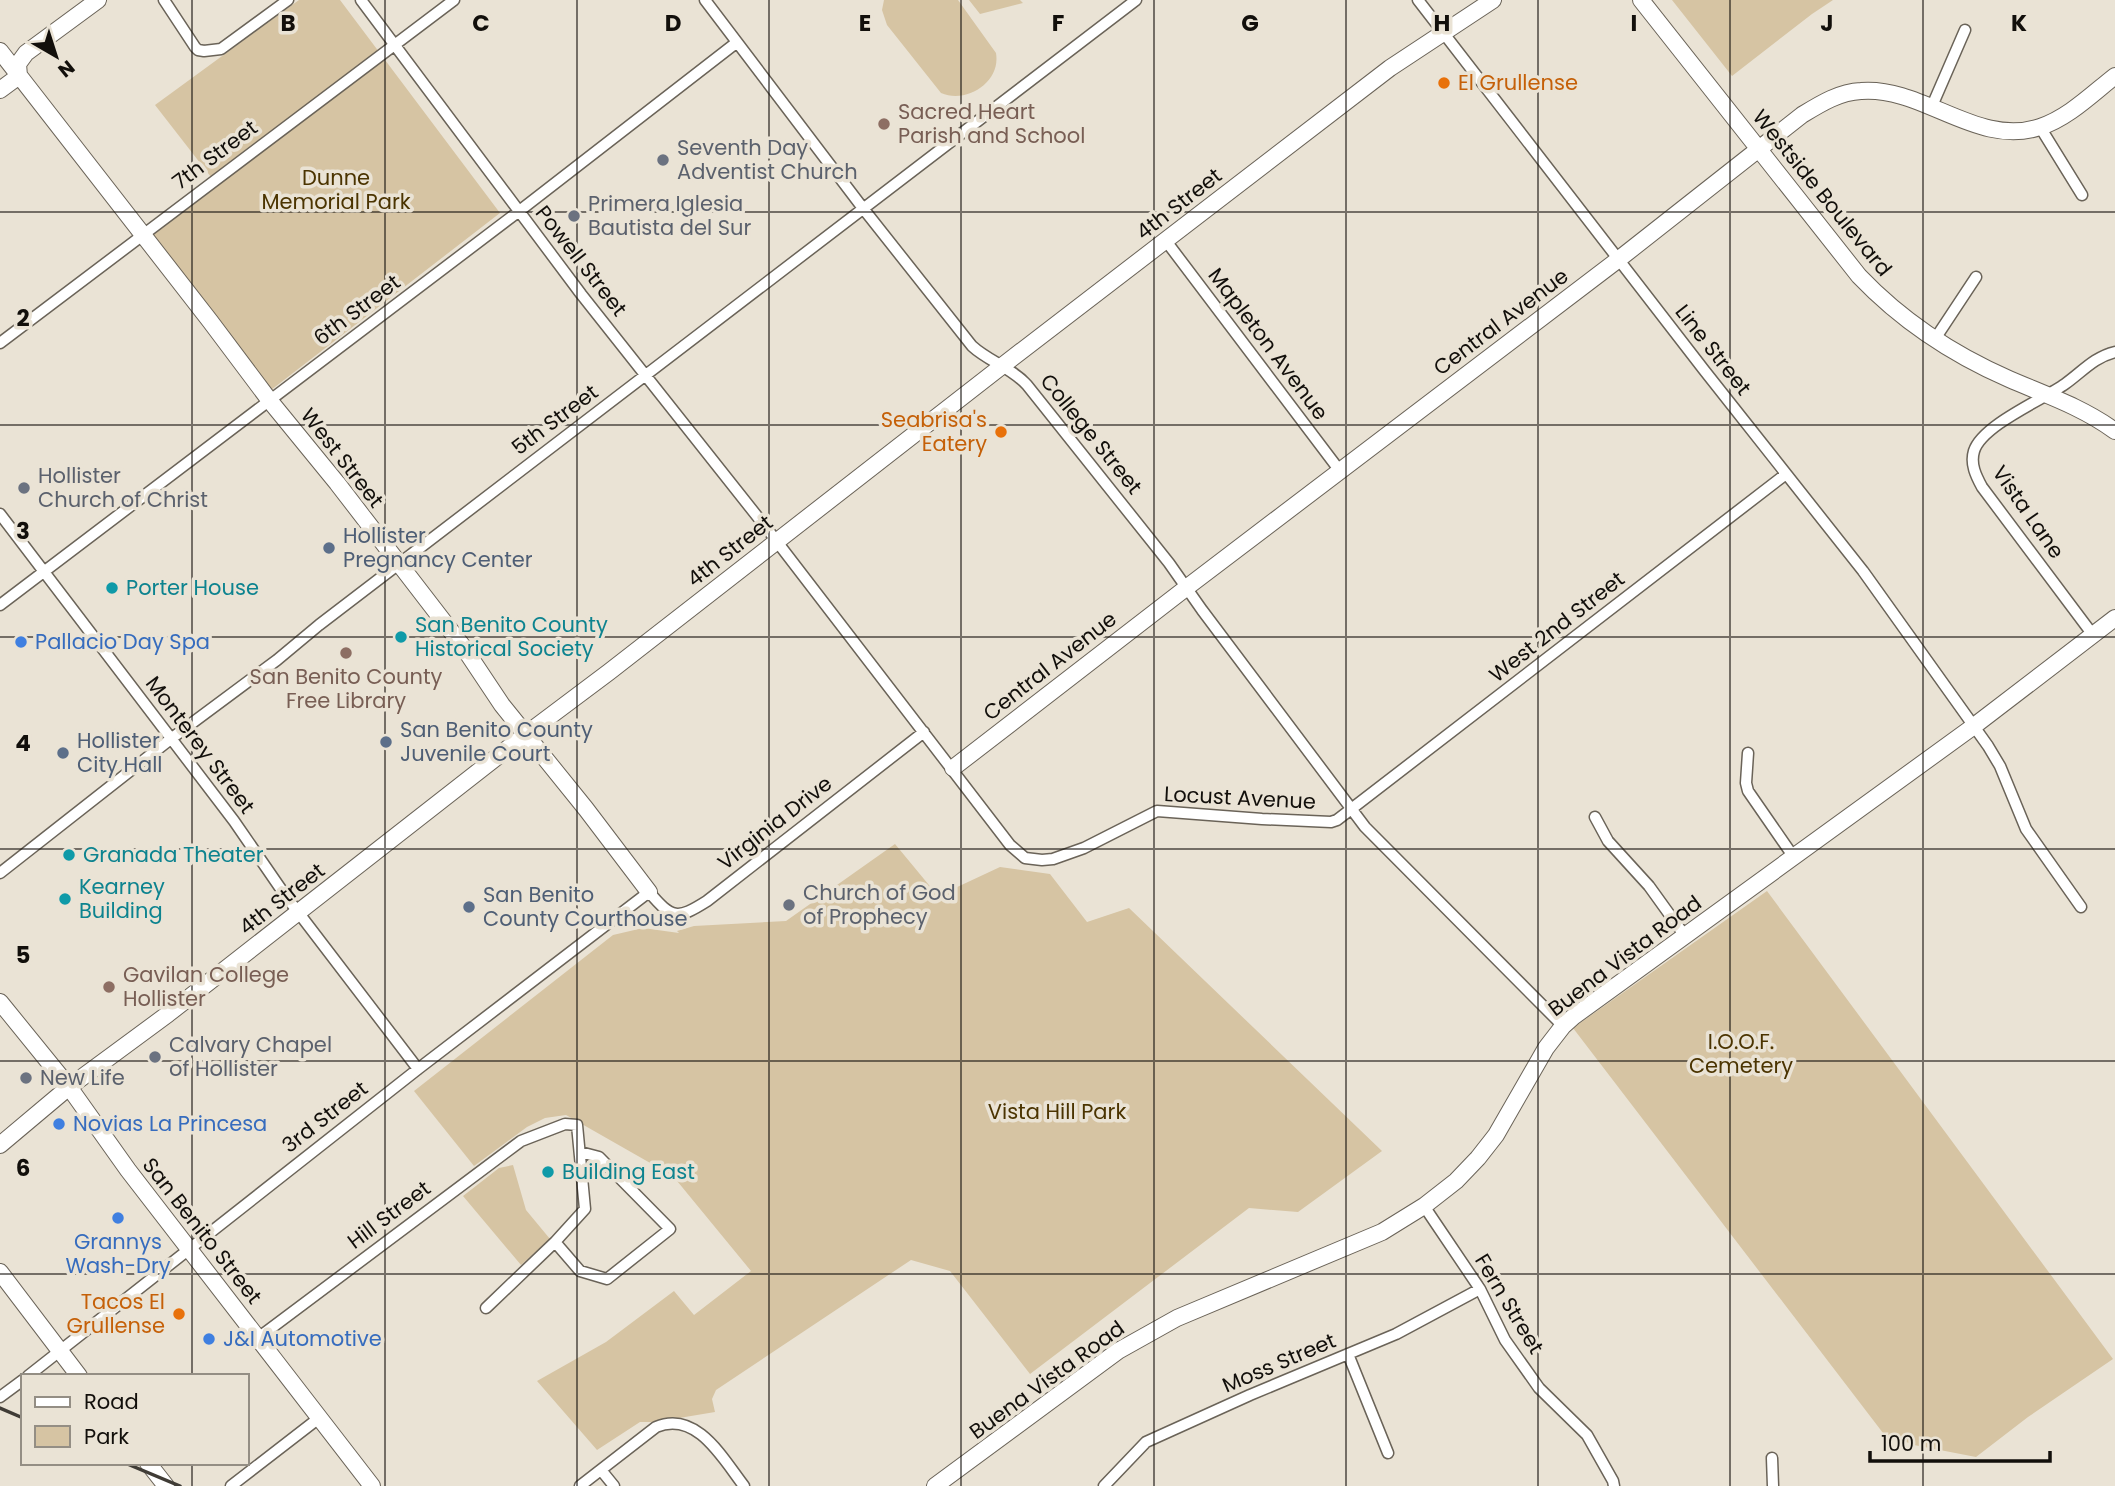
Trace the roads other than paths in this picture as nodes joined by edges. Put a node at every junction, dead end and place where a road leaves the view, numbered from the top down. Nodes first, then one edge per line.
1 (98, 0) edge
2 (164, 0) edge
3 (288, 0) edge
4 (361, 0) edge
5 (454, 0) edge
6 (705, 0) edge
7 (1136, 0) edge
8 (1418, 0) edge
9 (1493, 0) edge
10 (1642, 0) edge
11 (1965, 30) dead end
12 (1443, 32) junction
13 (736, 43) junction
14 (394, 45) junction
15 (0, 51) edge
16 (19, 76) junction
17 (2115, 76) edge
18 (0, 90) edge
19 (1932, 106) junction
20 (2040, 127) junction
21 (1759, 149) junction
22 (2082, 195) dead end
23 (862, 207) junction
24 (519, 212) junction
25 (142, 234) junction
26 (1166, 241) junction
27 (1619, 260) junction
28 (1976, 277) dead end
29 (1935, 339) junction
30 (0, 343) edge
31 (2115, 352) edge
32 (1002, 366) junction
33 (646, 376) junction
34 (2049, 394) junction
35 (270, 401) junction
36 (2115, 431) edge
37 (1340, 471) junction
38 (1786, 474) junction
39 (0, 514) edge
40 (776, 542) junction
41 (399, 564) junction
42 (43, 572) junction
43 (1186, 588) junction
44 (0, 605) edge
45 (2115, 618) edge
46 (2093, 635) junction
47 (1974, 726) junction
48 (924, 732) junction
49 (525, 735) junction
50 (172, 738) junction
51 (1748, 753) dead end
52 (953, 768) junction
53 (1351, 810) junction
54 (1595, 817) dead end
55 (1793, 856) junction
56 (0, 873) edge
57 (649, 892) junction
58 (2081, 907) dead end
59 (299, 912) junction
60 (1685, 936) junction
61 (0, 1002) edge
62 (1563, 1026) junction
63 (418, 1069) junction
64 (69, 1087) junction
65 (0, 1144) edge
66 (580, 1152) junction
67 (1424, 1206) junction
68 (555, 1242) junction
69 (190, 1249) junction
70 (0, 1272) edge
71 (1480, 1289) junction
72 (486, 1308) dead end
73 (258, 1338) junction
74 (60, 1351) junction
75 (1348, 1354) junction
76 (31, 1374) edge
77 (77, 1374) edge
78 (21, 1381) edge
79 (0, 1397) edge
80 (319, 1418) junction
81 (1388, 1452) dead end
82 (1772, 1458) dead end
83 (150, 1465) edge
84 (601, 1470) junction
85 (166, 1486) edge
86 (231, 1486) edge
87 (372, 1486) edge
88 (580, 1486) edge
89 (614, 1486) edge
90 (744, 1486) edge
91 (935, 1486) edge
92 (1104, 1486) edge
93 (1614, 1486) edge
94 (1773, 1486) edge

1 - 16 street
2 - 3 street
4 - 14 street, Powell Street
5 - 14 street, 7th Street
6 - 13 street, College Street
7 - 23 street, 5th Street
8 - 12 street, Line Street
9 - 12 street, 4th Street
10 - 21 street, Westside Boulevard
11 - 19 street
12 - 26 street, 4th Street
12 - 27 street, Line Street
13 - 23 street, College Street
13 - 24 street, 6th Street
14 - 24 street, Powell Street
14 - 25 street, 7th Street
15 - 16 street, West Street
16 - 18 street
16 - 25 street, West Street
17 - 20 street, Central Avenue
19 - 20 street, Central Avenue
19 - 21 street, Central Avenue
20 - 22 street
21 - 27 street, Central Avenue
21 - 29 street, Westside Boulevard
23 - 32 street, College Street
23 - 33 street, 5th Street
24 - 33 street, Powell Street
24 - 35 street, 6th Street
25 - 30 street, 7th Street
25 - 35 street, West Street
26 - 32 street, 4th Street
26 - 37 street, Mapleton Avenue
27 - 37 street, Central Avenue
27 - 38 street, Line Street
28 - 29 street
29 - 34 street, Westside Boulevard
31 - 34 street, Vista Lane
32 - 40 street, 4th Street
32 - 43 street, College Street
33 - 40 street, Powell Street
33 - 41 street, 5th Street
34 - 36 street, Westside Boulevard
34 - 46 street, Vista Lane
35 - 41 street, West Street
35 - 42 street, 6th Street
37 - 43 street, Central Avenue
38 - 47 street, Line Street
38 - 53 street, West 2nd Street
39 - 42 street, Monterey Street
40 - 48 street, Locust Avenue
40 - 49 street, 4th Street
41 - 49 street, West Street
41 - 50 street, 5th Street
42 - 44 street, 6th Street
42 - 50 street, Monterey Street
43 - 52 street, Central Avenue
43 - 53 street, College Street
45 - 46 street, Buena Vista Road
46 - 47 street, Buena Vista Road
47 - 55 street, Buena Vista Road
47 - 58 street, Line Street
48 - 52 street, Locust Avenue
48 - 57 street, Virginia Drive
49 - 57 street, West Street
49 - 59 street, 4th Street
50 - 56 street, 5th Street
50 - 59 street, Monterey Street
51 - 55 street
52 - 53 street, Locust Avenue
53 - 62 street
54 - 60 street
55 - 60 street, Buena Vista Road
57 - 63 street, 3rd Street
59 - 63 street, Monterey Street
59 - 64 street, 4th Street
60 - 62 street, Buena Vista Road
61 - 64 street, San Benito Street
62 - 67 street, Buena Vista Road
63 - 69 street, 3rd Street
64 - 65 street, 4th Street
64 - 69 street, San Benito Street
66 - 68 street
66 - 68 street
66 - 73 street, Hill Street
67 - 71 street, Fern Street
67 - 91 street, Buena Vista Road
68 - 72 street
69 - 73 street, San Benito Street
69 - 74 street, 3rd Street
70 - 74 street
71 - 75 street, Moss Street
71 - 93 street, Fern Street
73 - 80 street, San Benito Street
74 - 76 street, 3rd Street
74 - 77 street
75 - 81 street
75 - 92 street, Moss Street
78 - 79 street
80 - 86 street
80 - 87 street, San Benito Street
82 - 94 street
83 - 85 street
84 - 88 street
84 - 89 street
84 - 90 street

